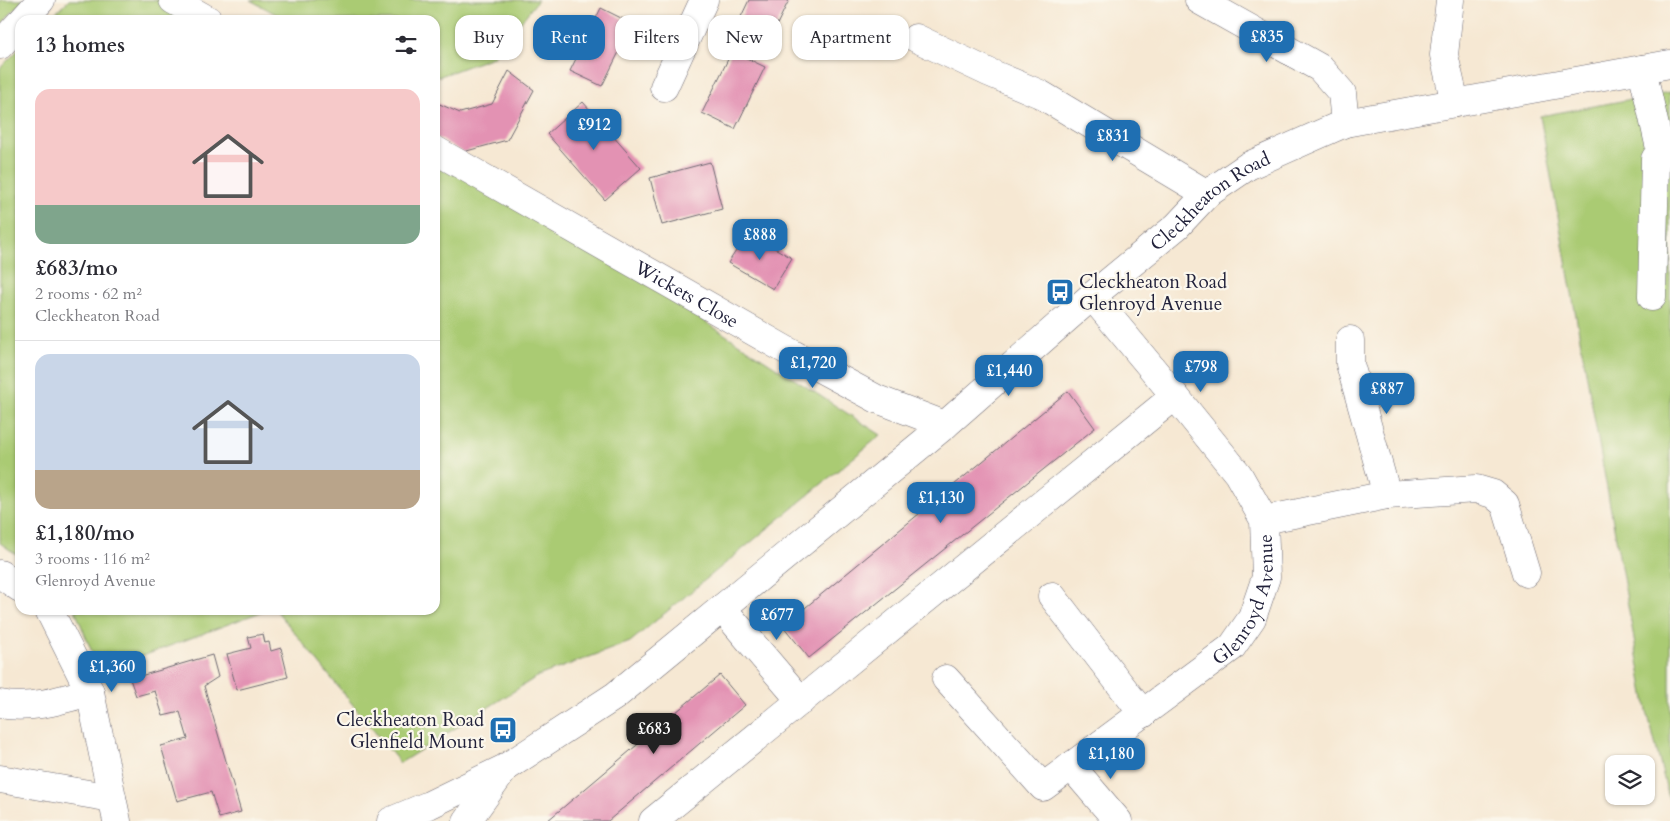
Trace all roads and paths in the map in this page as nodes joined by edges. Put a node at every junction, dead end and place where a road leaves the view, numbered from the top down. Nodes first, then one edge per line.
1 (41, 0) edge
2 (173, 0) edge
3 (704, 0) edge
4 (1198, 0) edge
5 (1450, 0) edge
6 (28, 15) edge
7 (199, 15) edge
8 (15, 28) edge
9 (916, 38) dead end
10 (0, 45) edge
11 (1670, 64) edge
12 (1642, 69) junction
13 (664, 87) dead end
14 (1455, 103) junction
15 (1345, 123) junction
16 (1666, 150) edge
17 (440, 153) edge
18 (1207, 194) junction
19 (1092, 296) junction
20 (1652, 298) dead end
21 (1350, 340) dead end
22 (1175, 396) junction
23 (945, 425) junction
24 (1386, 495) junction
25 (1264, 520) junction
26 (0, 574) edge
27 (1526, 574) dead end
28 (15, 584) edge
29 (1052, 596) dead end
30 (722, 608) junction
31 (51, 615) edge
32 (946, 679) dead end
33 (90, 692) junction
34 (801, 701) junction
35 (0, 704) edge
36 (1143, 714) junction
37 (1071, 766) junction
38 (505, 768) junction
39 (0, 779) edge
40 (115, 810) edge
41 (391, 821) edge
42 (467, 821) edge
43 (653, 821) edge
44 (1118, 821) edge

1 - 6 street
2 - 7 street
3 - 13 street
4 - 15 street
5 - 14 street
8 - 10 street
9 - 18 street
11 - 12 street, Cleckheaton Road
12 - 14 street, Cleckheaton Road
12 - 16 street
14 - 15 street, Cleckheaton Road
15 - 18 street, Cleckheaton Road
16 - 20 street
17 - 23 street, Wickets Close
18 - 19 street, Cleckheaton Road
19 - 22 street, Glenroyd Avenue
19 - 23 street, Cleckheaton Road
21 - 24 street
22 - 25 street, Glenroyd Avenue
22 - 34 street
23 - 30 street, Cleckheaton Road
24 - 25 street
24 - 27 street
25 - 36 street, Glenroyd Avenue
26 - 28 street
29 - 36 street
30 - 34 street
30 - 38 street, Cleckheaton Road
31 - 33 street
32 - 37 street, Glenroyd Avenue
33 - 35 street
33 - 40 street
34 - 43 street
36 - 37 street, Glenroyd Avenue
37 - 44 street
38 - 41 street, Cleckheaton Road
38 - 42 street, Cleckheaton Road
39 - 40 street

